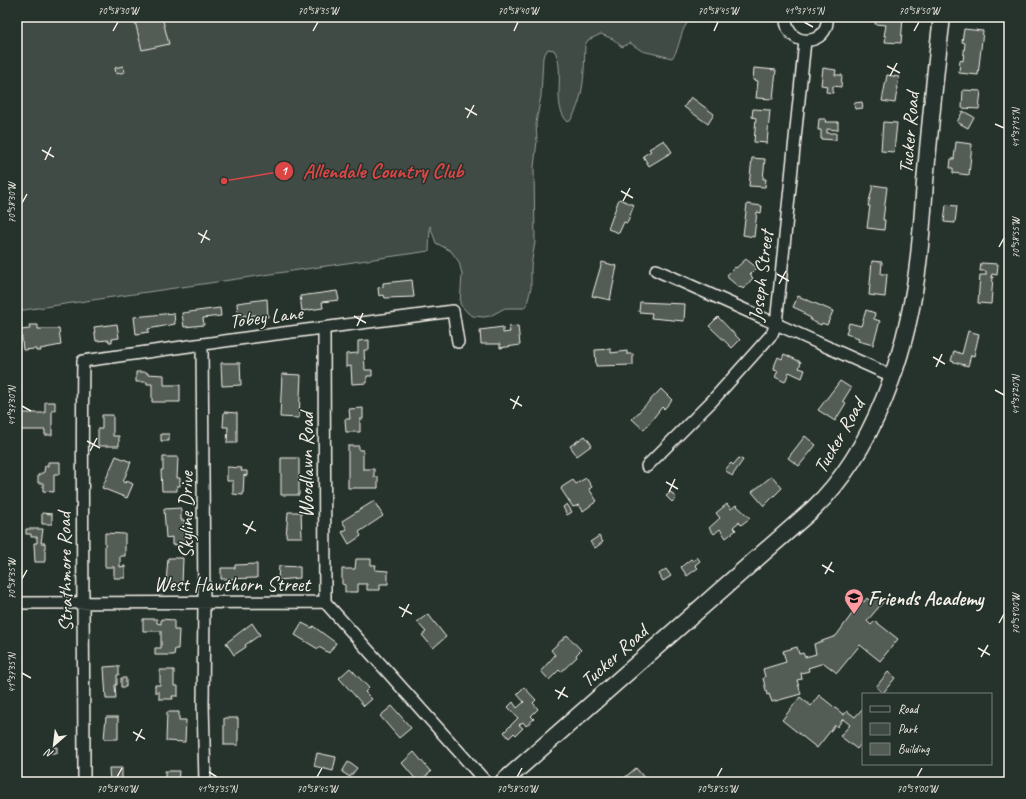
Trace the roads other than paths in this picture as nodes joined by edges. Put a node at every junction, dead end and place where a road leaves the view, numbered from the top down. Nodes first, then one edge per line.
1 (786, 17) edge
2 (827, 17) edge
3 (942, 17) edge
4 (805, 41) junction
5 (656, 270) dead end
6 (776, 324) junction
7 (324, 328) junction
8 (458, 342) dead end
9 (202, 344) junction
10 (83, 361) joint
11 (892, 376) junction
12 (647, 466) dead end
13 (84, 602) junction
14 (204, 602) junction
15 (325, 602) junction
16 (17, 603) edge
17 (84, 782) edge
18 (205, 782) edge
19 (486, 782) edge
20 (503, 782) edge

1 - 4 street
2 - 4 street
3 - 11 main road, Tucker Road
4 - 6 street, Joseph Street
5 - 6 street
6 - 11 street
6 - 12 street, Joseph Street
7 - 8 street, Tobey Lane
7 - 9 street, Tobey Lane
7 - 15 street, Woodlawn Road
9 - 10 street, Tobey Lane
9 - 14 street, Skyline Drive
10 - 13 street, Strathmore Road
11 - 20 main road, Tucker Road
13 - 14 street, West Hawthorn Street
13 - 16 street, West Hawthorn Street
13 - 17 street, Strathmore Road
14 - 15 street, West Hawthorn Street
14 - 18 street, Skyline Drive
15 - 19 street, West Hawthorn Street

